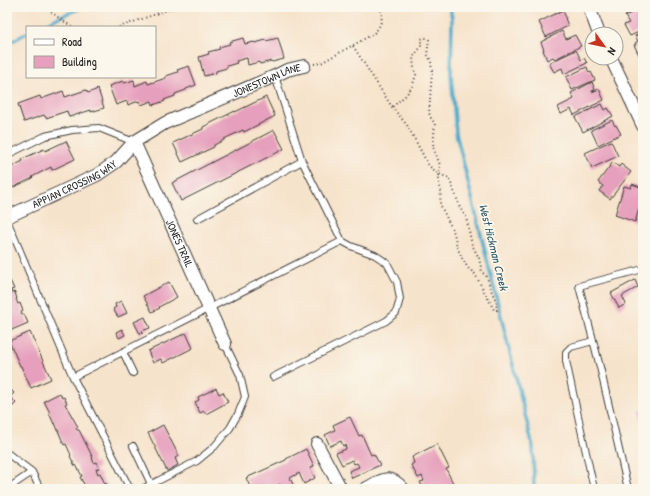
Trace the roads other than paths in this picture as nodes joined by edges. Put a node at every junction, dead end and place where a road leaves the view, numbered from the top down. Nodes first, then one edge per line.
1 (589, 7) edge
2 (596, 26) edge
3 (304, 66) road end
4 (615, 66) edge
5 (275, 76) junction
6 (643, 126) edge
7 (134, 142) junction
8 (7, 155) edge
9 (302, 161) junction
10 (7, 218) edge
11 (197, 219) dead end
12 (342, 241) junction
13 (643, 268) edge
14 (209, 309) junction
15 (593, 341) junction
16 (225, 344) joint
17 (123, 352) junction
18 (133, 373) dead end
19 (73, 377) junction
20 (273, 377) dead end
21 (317, 444) dead end
22 (133, 446) dead end
23 (7, 453) edge
24 (32, 472) junction
25 (151, 484) junction
26 (7, 489) edge
27 (40, 489) edge
28 (130, 489) edge
29 (142, 489) edge
30 (341, 489) edge
31 (365, 489) edge
32 (403, 489) edge
33 (594, 489) edge
34 (628, 489) edge

1 - 2 street
3 - 5 street, JONESTOWN LANE
4 - 6 street
5 - 7 street, JONESTOWN LANE
5 - 9 lane
7 - 8 lane
7 - 10 street, APPIAN CROSSING WAY
7 - 14 street, JONES TRAIL
9 - 11 lane
9 - 12 lane
10 - 19 lane
12 - 14 lane
12 - 20 lane
13 - 15 lane
14 - 16 street, JONES TRAIL
14 - 17 lane
15 - 33 lane
15 - 34 lane
16 - 25 lane
17 - 18 lane
17 - 19 lane
19 - 28 lane
21 - 30 street
22 - 25 lane
23 - 24 lane
24 - 26 lane
24 - 27 lane
25 - 29 lane
31 - 32 street

